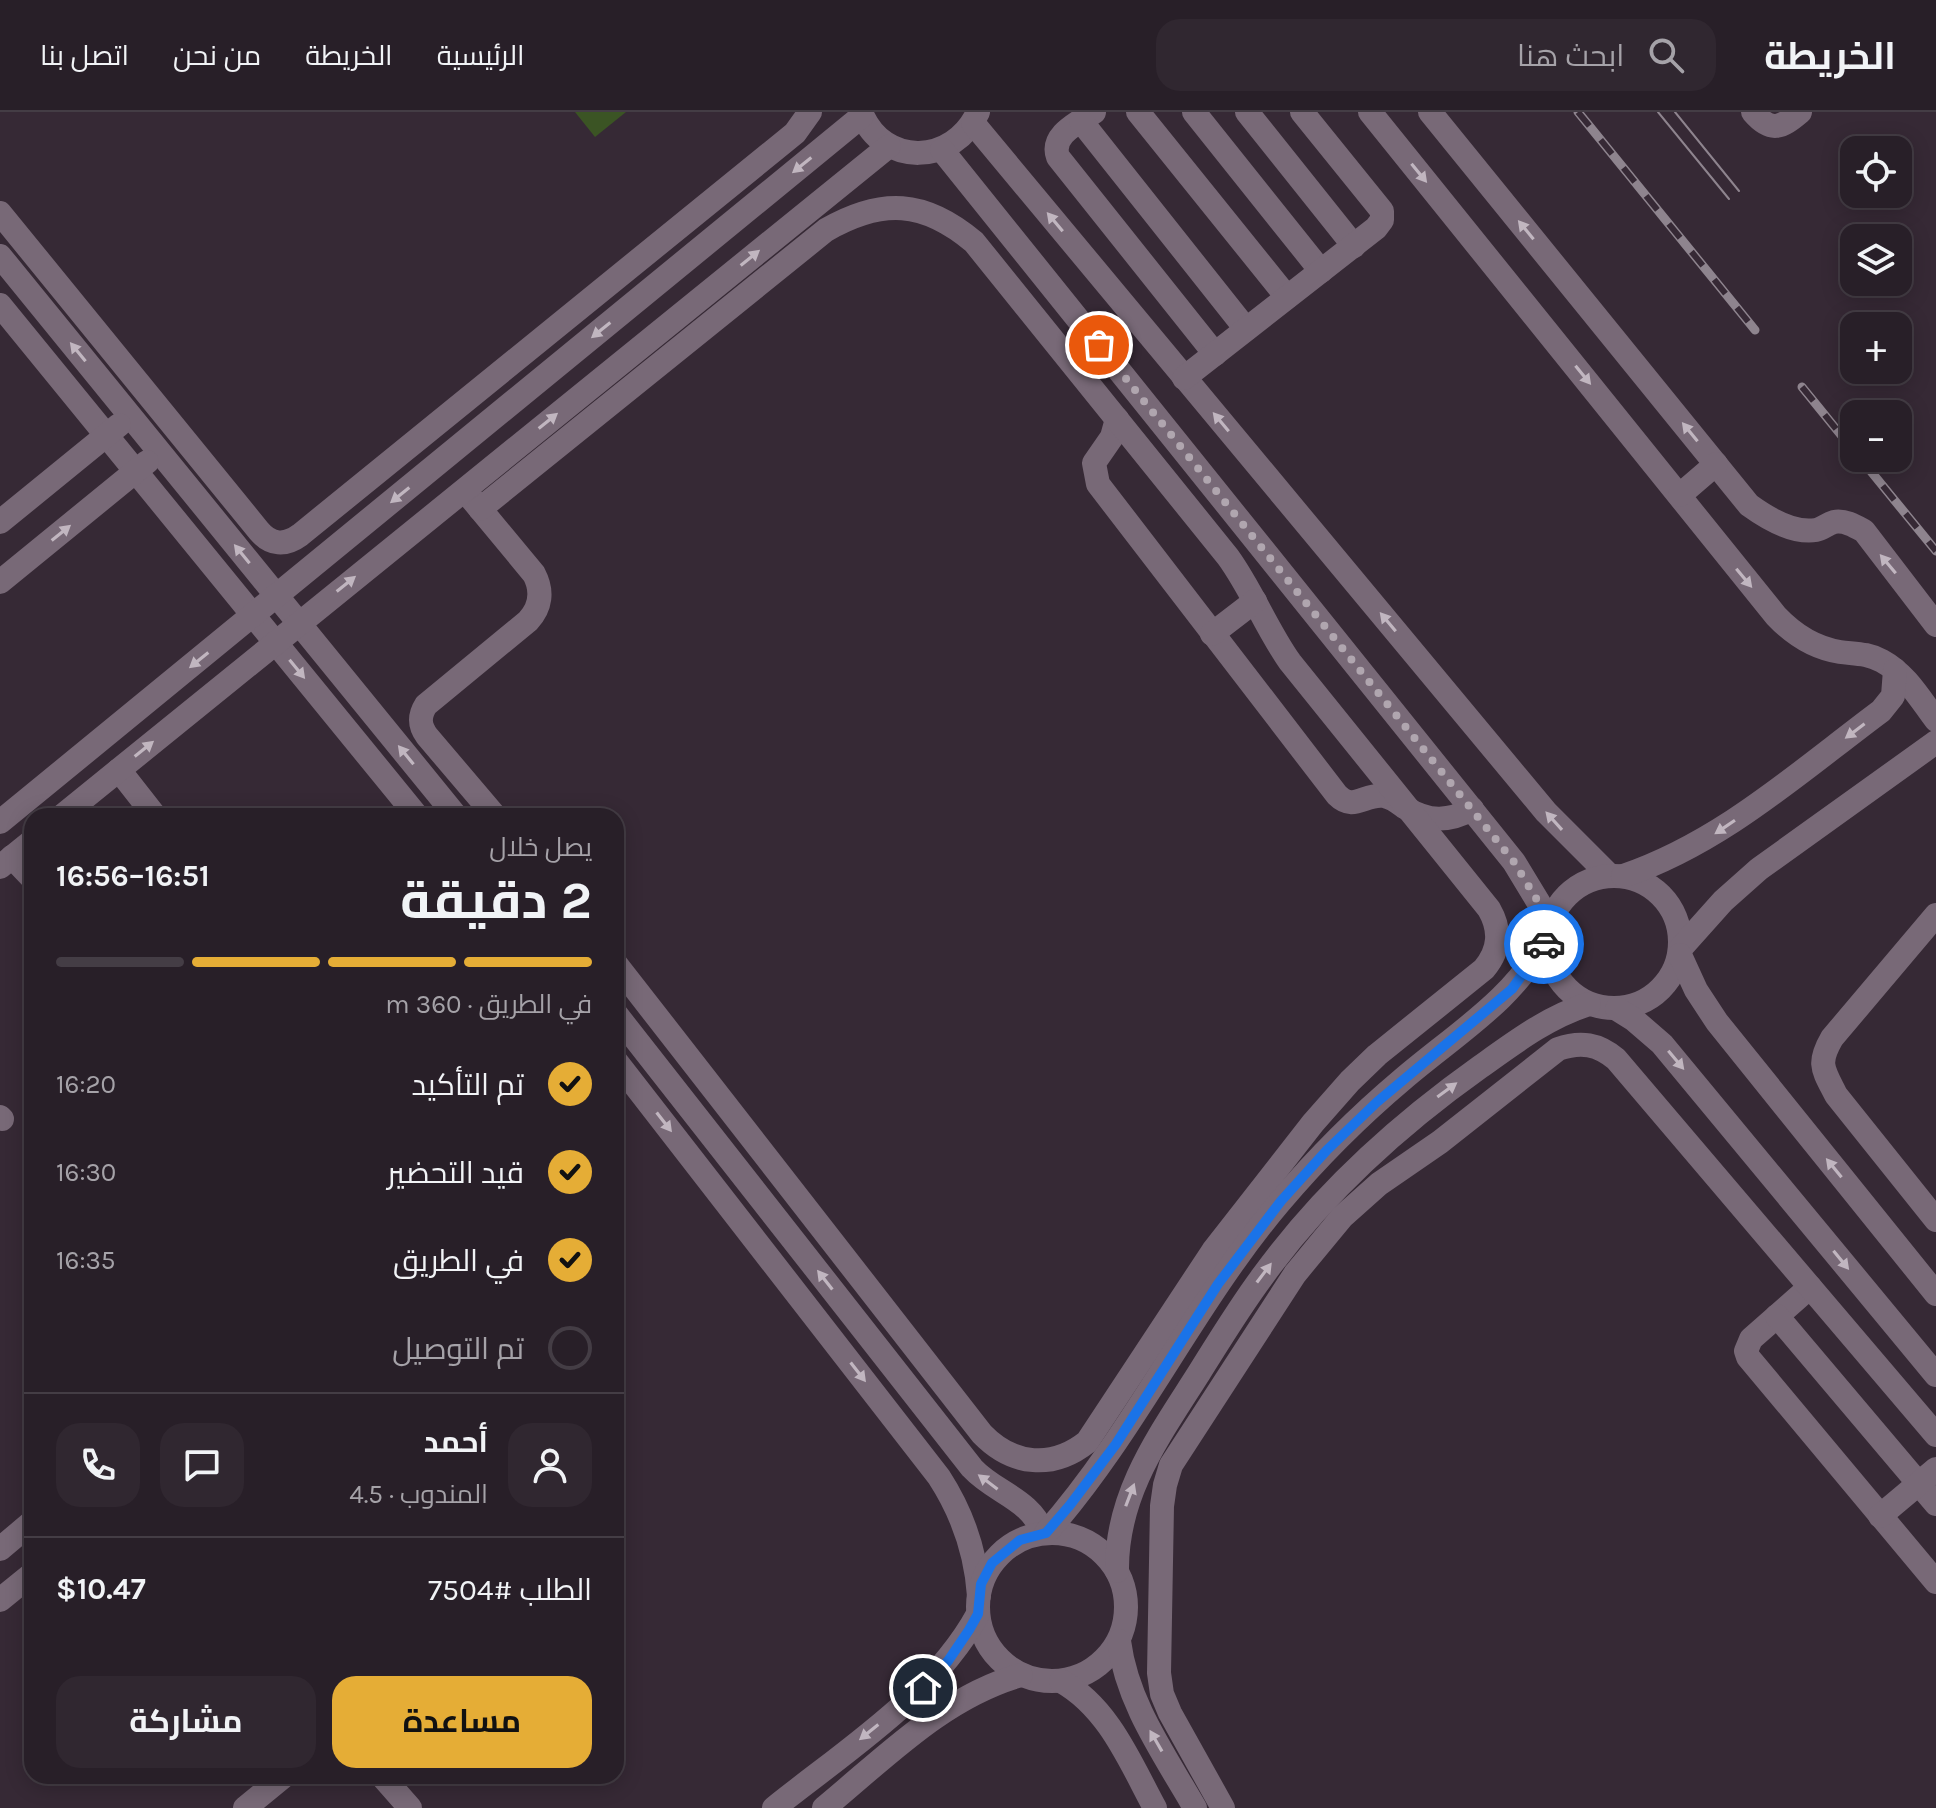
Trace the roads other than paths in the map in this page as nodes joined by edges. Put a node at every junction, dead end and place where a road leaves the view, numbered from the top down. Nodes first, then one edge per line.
1 (810, 112) edge
2 (1138, 112) edge
3 (1194, 112) edge
4 (1247, 112) edge
5 (1302, 112) edge
6 (1370, 112) edge
7 (1430, 112) edge
8 (1753, 112) edge
9 (1800, 112) edge
10 (862, 114) edge
11 (1088, 116) edge
12 (976, 118) edge
13 (889, 146) junction
14 (942, 150) junction
15 (0, 213) edge
16 (1354, 246) junction
17 (0, 256) edge
18 (1321, 271) junction
19 (1287, 297) junction
20 (0, 305) edge
21 (1246, 329) junction
22 (1215, 354) junction
23 (1184, 378) junction
24 (130, 416) junction
25 (1117, 419) junction
26 (106, 436) junction
27 (160, 452) junction
28 (1716, 464) junction
29 (136, 472) junction
30 (464, 489) junction
31 (1680, 495) junction
32 (480, 509) junction
33 (1, 519) edge
34 (0, 582) edge
35 (277, 596) junction
36 (1255, 601) junction
37 (253, 616) junction
38 (298, 622) junction
39 (1936, 625) edge
40 (1212, 634) junction
41 (275, 642) junction
42 (1895, 670) junction
43 (1936, 720) edge
44 (1936, 742) edge
45 (119, 770) junction
46 (478, 795) junction
47 (72, 808) edge
48 (149, 808) edge
49 (410, 808) edge
50 (449, 808) edge
51 (464, 808) edge
52 (489, 808) edge
53 (1472, 809) junction
54 (1410, 810) junction
55 (0, 822) edge
56 (24, 847) edge
57 (6, 862) edge
58 (24, 873) edge
59 (1616, 876) junction
60 (1936, 915) edge
61 (1550, 929) junction
62 (1680, 952) junction
63 (624, 974) edge
64 (1589, 1004) junction
65 (1617, 1009) junction
66 (624, 1032) edge
67 (656, 1063) junction
68 (624, 1089) edge
69 (778, 1172) junction
70 (755, 1190) junction
71 (1936, 1220) edge
72 (1810, 1287) junction
73 (1936, 1294) edge
74 (1777, 1316) junction
75 (1936, 1375) edge
76 (1932, 1423) edge
77 (1927, 1476) edge
78 (1936, 1504) edge
79 (1880, 1516) junction
80 (24, 1529) edge
81 (1045, 1533) junction
82 (0, 1549) edge
83 (1117, 1571) junction
84 (24, 1580) edge
85 (1936, 1582) edge
86 (0, 1600) edge
87 (978, 1605) junction
88 (1119, 1641) junction
89 (1021, 1675) junction
90 (1061, 1681) junction
91 (274, 1784) edge
92 (389, 1784) edge
93 (245, 1808) edge
94 (410, 1808) edge
95 (774, 1808) edge
96 (824, 1808) edge
97 (1155, 1808) edge
98 (1195, 1808) edge
99 (1223, 1808) edge

1 - 15 street
2 - 19 street
3 - 18 street
4 - 16 street
5 - 16 street
6 -> 31 street
28 -> 7 street
8 - 9 street
10 - 13 street
10 -> 35 street
11 - 21 street
11 - 22 street
12 - 14 street
23 -> 12 street
13 - 14 street
30 -> 13 street
14 - 53 street
16 - 18 street
24 -> 17 street
18 - 19 street
19 - 21 street
20 - 26 street
21 - 22 street
22 - 23 street
59 -> 23 street
24 - 26 street
24 - 27 street
25 - 32 street
25 - 36 street
25 - 40 street
26 - 29 street
26 - 33 street
27 - 29 street
35 -> 27 street
28 - 31 street
39 -> 28 street
34 -> 29 street
29 - 37 street
30 - 32 street
38 -> 30 street
31 -> 42 street
32 - 46 street
35 - 37 street
35 - 38 street
36 - 40 street
36 - 54 street
37 - 41 street
37 -> 55 street
38 - 41 street
50 -> 38 street
40 - 54 street
45 -> 41 street
41 -> 49 street
42 - 43 street
42 -> 59 street
44 - 62 street
45 - 47 street
45 - 48 street
46 - 51 street
46 - 52 street
53 - 54 street
53 - 61 street
54 - 69 street
56 - 57 street
57 - 58 street
59 - 61 street
59 - 62 street
60 - 71 street
61 - 64 street
61 - 81 street
62 - 65 street
73 -> 62 street
63 - 69 street
64 - 65 street
83 -> 64 street
65 -> 75 street
66 - 67 street
67 - 68 street
67 - 70 street
68 -> 87 street
69 - 70 street
81 -> 70 street
72 - 74 street
72 - 76 street
72 - 99 street
74 - 77 street
74 - 79 street
77 - 78 street
77 - 79 street
79 - 85 street
80 - 82 street
81 - 83 street
81 - 87 street
83 - 88 street
84 - 86 street
87 - 89 street
87 -> 95 street
88 - 90 street
98 -> 88 street
89 - 90 street
89 - 96 street
90 - 97 street
91 - 93 street
92 - 94 street

